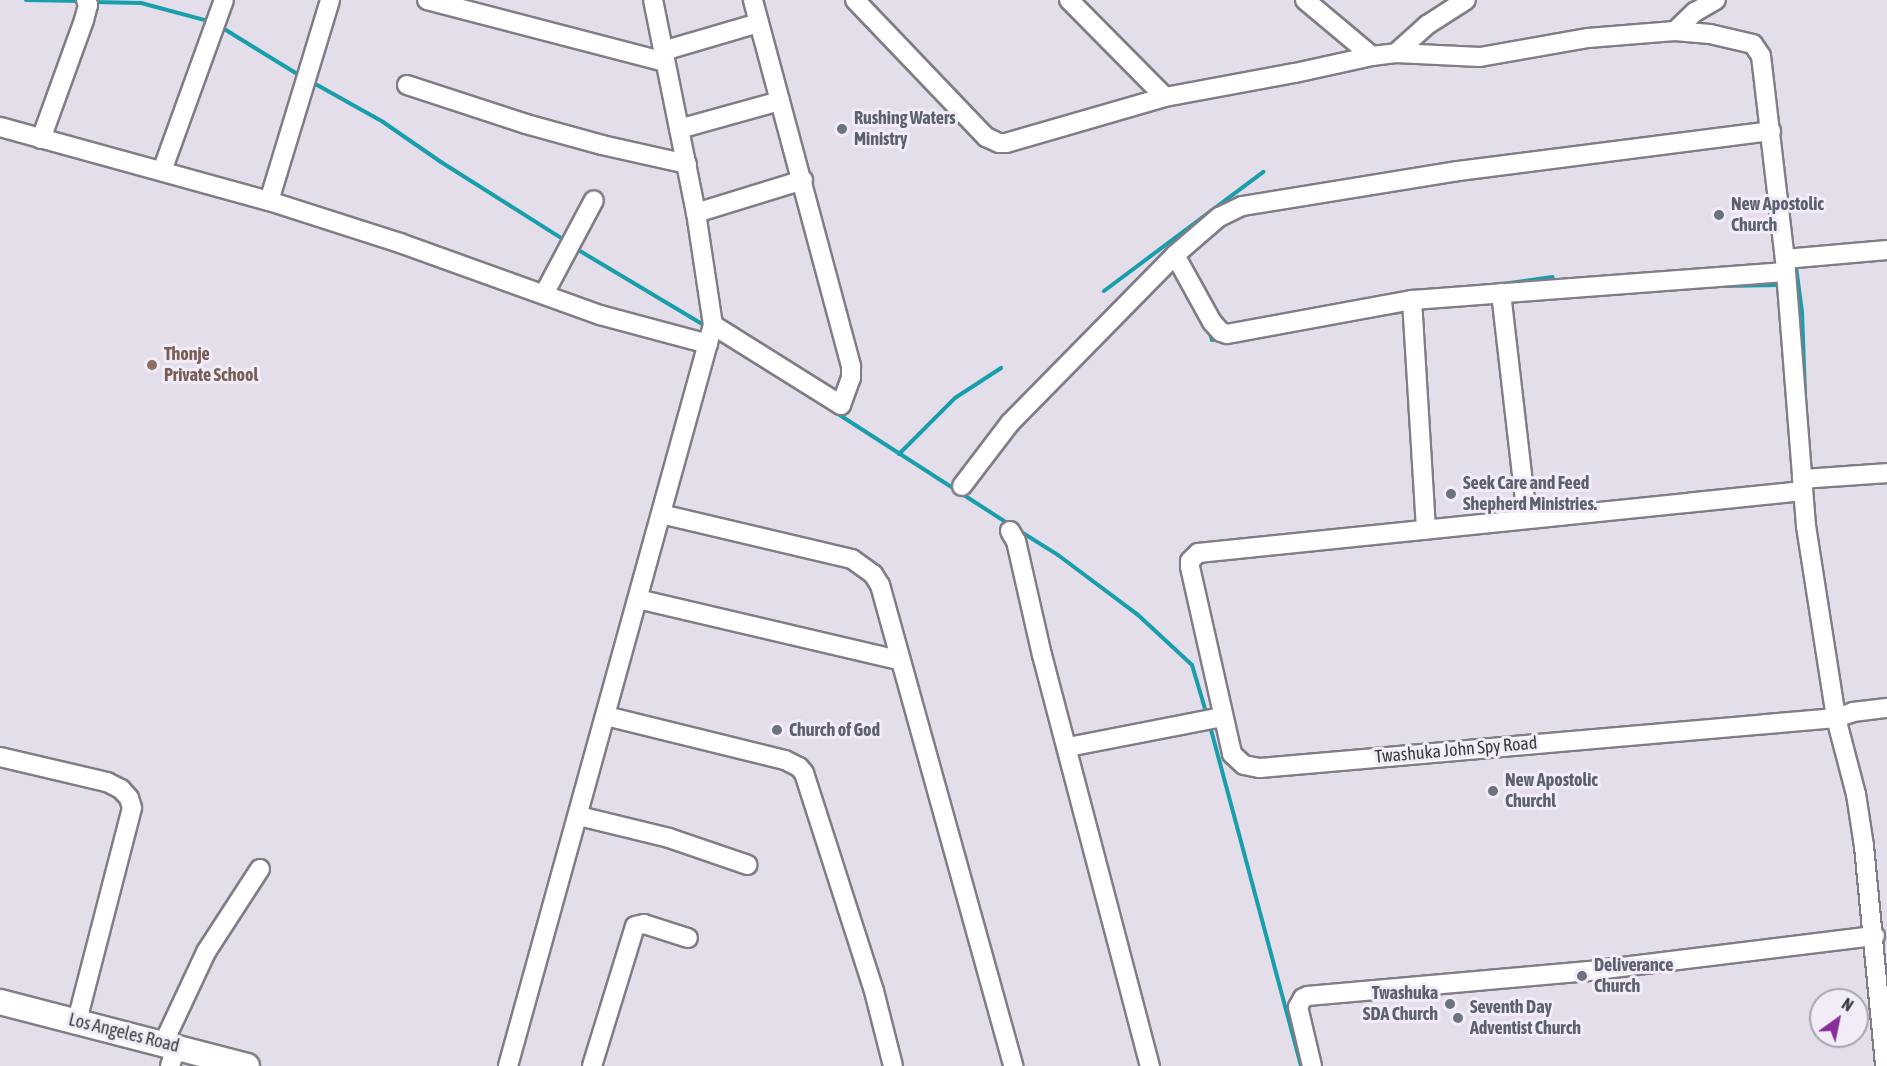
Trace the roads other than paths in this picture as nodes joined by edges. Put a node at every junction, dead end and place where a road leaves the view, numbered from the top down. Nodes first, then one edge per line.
1 (86, 0) edge
2 (224, 0) edge
3 (330, 0) edge
4 (428, 0) edge
5 (653, 0) edge
6 (753, 0) edge
7 (855, 0) edge
8 (1069, 0) edge
9 (1305, 0) edge
10 (1466, 0) edge
11 (1716, 0) edge
12 (759, 23) junction
13 (1675, 32) junction
14 (1396, 53) junction
15 (1372, 56) junction
16 (664, 57) junction
17 (407, 84) dead end
18 (1165, 97) junction
19 (780, 100) junction
20 (0, 127) edge
21 (679, 129) junction
22 (1772, 131) junction
23 (41, 139) junction
24 (687, 164) junction
25 (162, 171) junction
26 (803, 180) junction
27 (594, 200) dead end
28 (269, 201) junction
29 (696, 213) junction
30 (1887, 250) edge
31 (1175, 255) junction
32 (1786, 266) junction
33 (1501, 293) junction
34 (544, 294) junction
35 (1412, 300) junction
36 (713, 325) junction
37 (708, 344) junction
38 (1887, 473) edge
39 (1802, 485) junction
40 (962, 486) dead end
41 (661, 514) junction
42 (1527, 518) junction
43 (1426, 530) junction
44 (1010, 531) dead end
45 (638, 599) junction
46 (899, 660) junction
47 (1887, 708) edge
48 (606, 716) junction
49 (1223, 717) junction
50 (1836, 718) junction
51 (1068, 747) junction
52 (0, 757) edge
53 (579, 816) junction
54 (748, 865) dead end
55 (260, 869) dead end
56 (1875, 936) junction
57 (688, 938) dead end
58 (0, 1002) edge
59 (77, 1021) junction
60 (170, 1052) edge
61 (247, 1066) edge
62 (508, 1066) edge
63 (592, 1066) edge
64 (893, 1066) edge
65 (1013, 1066) edge
66 (1150, 1066) edge
67 (1312, 1066) edge
68 (1885, 1066) edge

1 - 23 street
2 - 25 street
3 - 28 street
4 - 16 street
5 - 16 street
6 - 12 street
7 - 18 street
8 - 18 street
9 - 15 street
10 - 14 street
11 - 13 street
12 - 16 street
12 - 19 street
13 - 14 street
13 - 22 street
14 - 15 street
15 - 18 street
16 - 21 street
17 - 24 street
19 - 21 street
19 - 26 street
20 - 23 street
21 - 24 street
22 - 31 street
22 - 32 street
23 - 25 street
24 - 29 street
25 - 28 street
26 - 29 street
26 - 36 street
27 - 34 street
28 - 34 street
29 - 36 street
30 - 32 street
31 - 35 street
31 - 40 street
32 - 33 street
32 - 39 street
33 - 35 street
33 - 42 street
34 - 37 street
35 - 43 street
36 - 37 street
37 - 41 street
38 - 39 street
39 - 42 street
39 - 50 street
41 - 45 street
41 - 46 street
42 - 43 street
43 - 49 street, Twashuka John Spy Road
44 - 51 street
45 - 46 street
45 - 48 street
46 - 65 street
47 - 50 street, Twashuka John Spy Road
48 - 53 street
48 - 64 street
49 - 50 street, Twashuka John Spy Road
49 - 51 street
50 - 56 street
51 - 66 street
52 - 59 street
53 - 54 street
53 - 62 street
55 - 60 street
56 - 67 street
56 - 68 street
57 - 63 street
58 - 59 main road, Los Angeles Road
59 - 60 main road, Los Angeles Road
60 - 61 main road, Los Angeles Road

